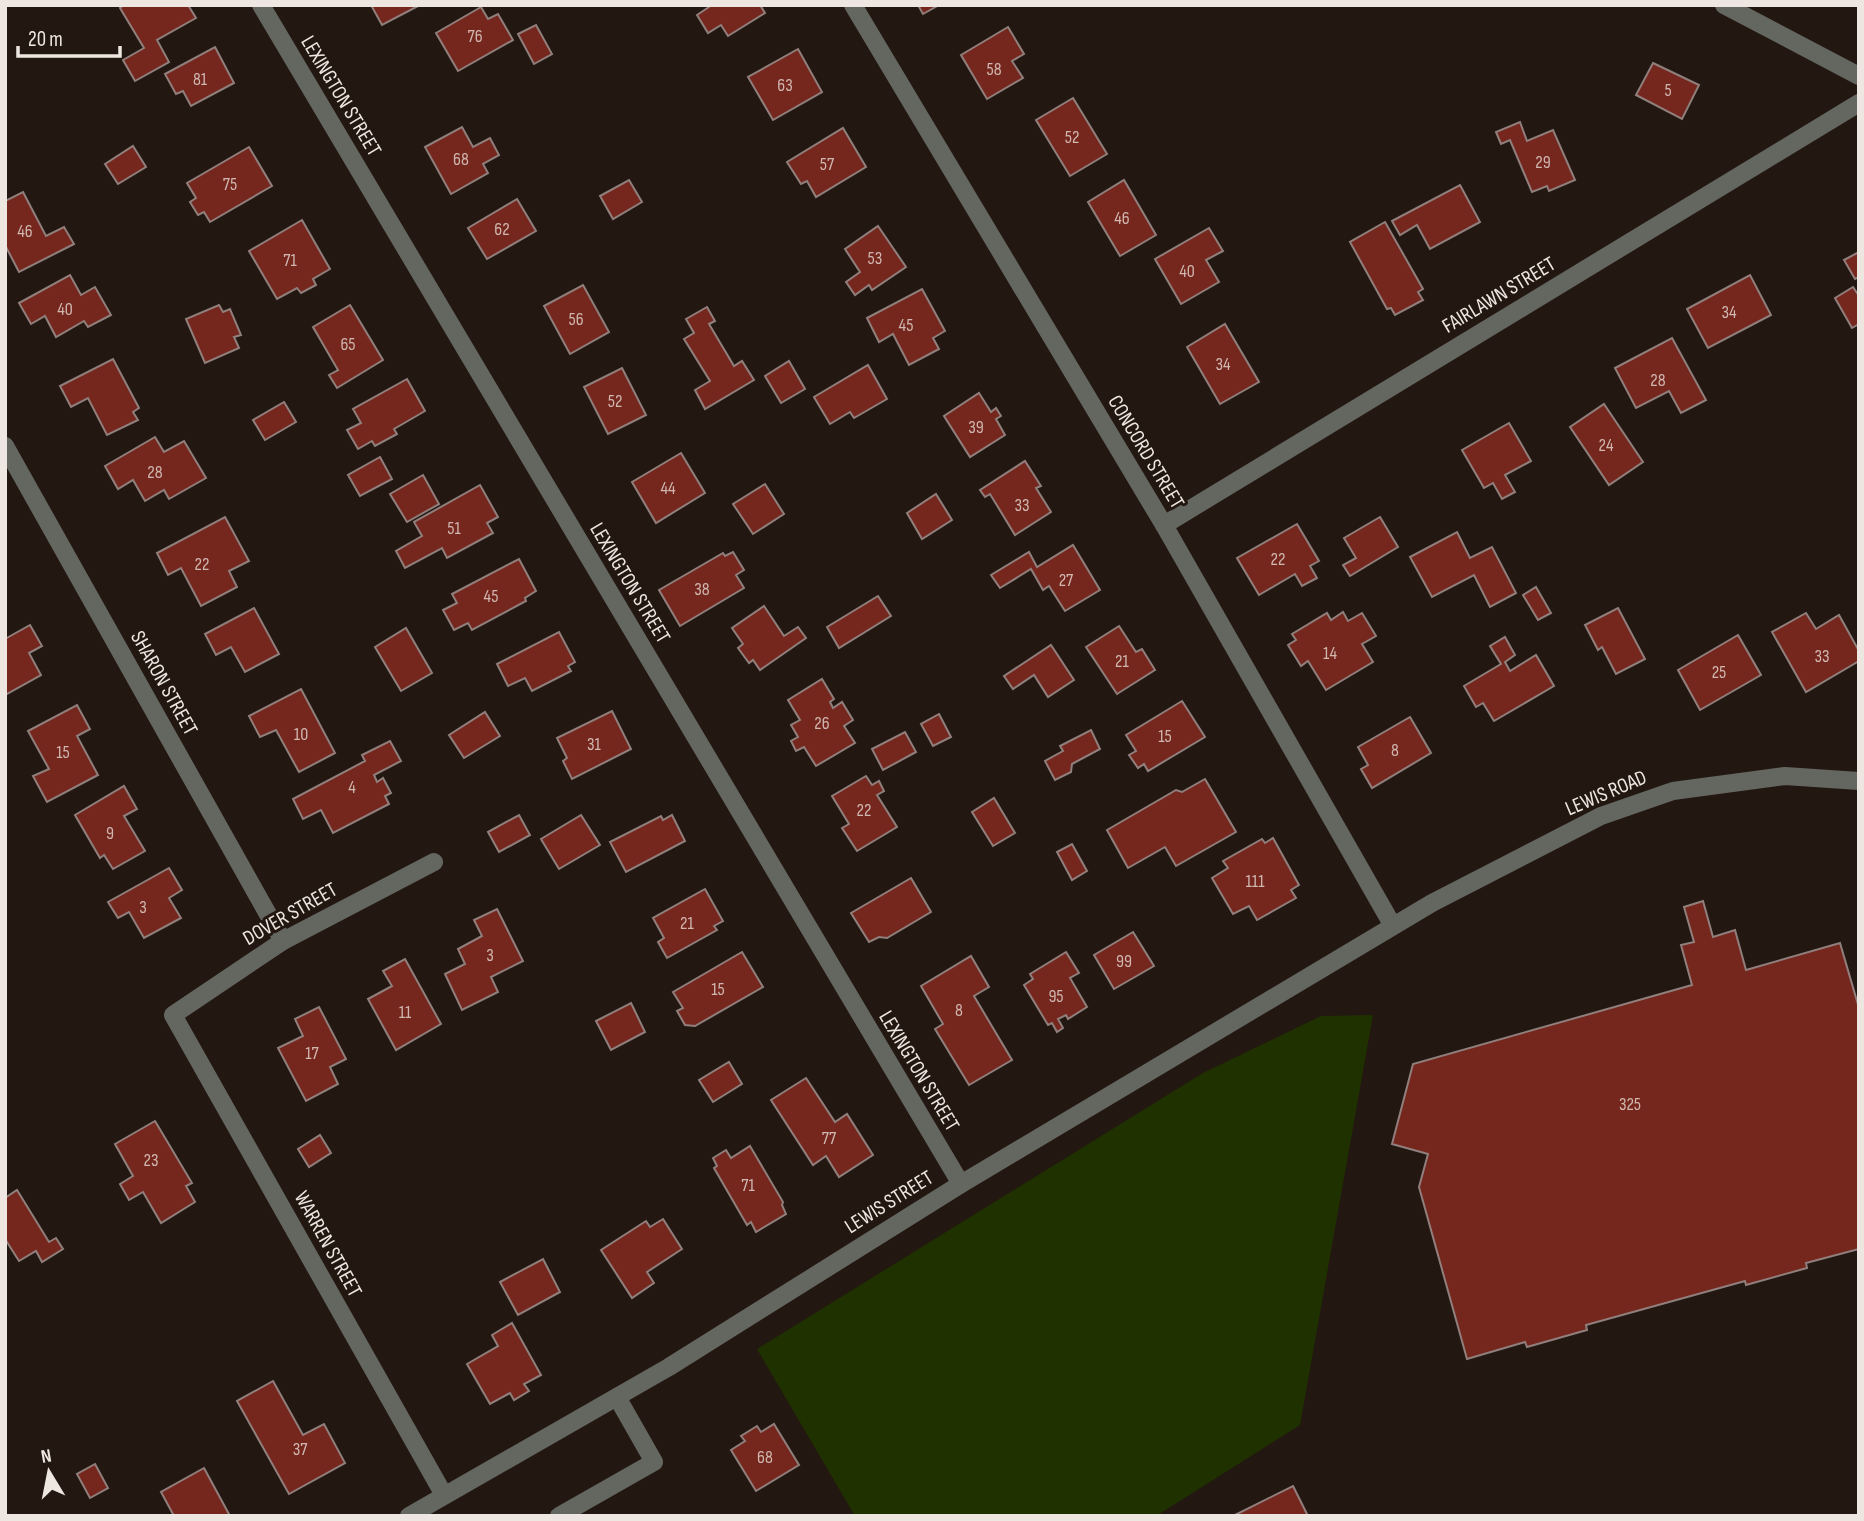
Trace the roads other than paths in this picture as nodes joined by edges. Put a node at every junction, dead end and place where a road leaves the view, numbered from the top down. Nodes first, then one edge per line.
1 (261, 5) edge
2 (853, 5) edge
3 (1724, 5) edge
4 (1859, 76) edge
5 (1859, 103) edge
6 (5, 446) edge
7 (1164, 525) junction
8 (1859, 781) edge
9 (434, 862) dead end
10 (1393, 926) junction
11 (282, 941) junction
12 (173, 1015) joint
13 (961, 1184) junction
14 (617, 1397) junction
15 (444, 1496) junction
16 (409, 1516) edge
17 (559, 1516) edge

1 - 13 street, LEXINGTON STREET
2 - 7 street, CONCORD STREET
3 - 4 street
5 - 7 street, FAIRLAWN STREET
6 - 11 street, SHARON STREET
7 - 10 street, CONCORD STREET
8 - 10 street, LEWIS ROAD
9 - 11 street, DOVER STREET
10 - 13 street, LEWIS STREET
11 - 12 street, DOVER STREET
12 - 15 street, WARREN STREET
13 - 14 street, LEWIS STREET
14 - 15 street, LEWIS STREET
14 - 17 street
15 - 16 street, LEWIS STREET

